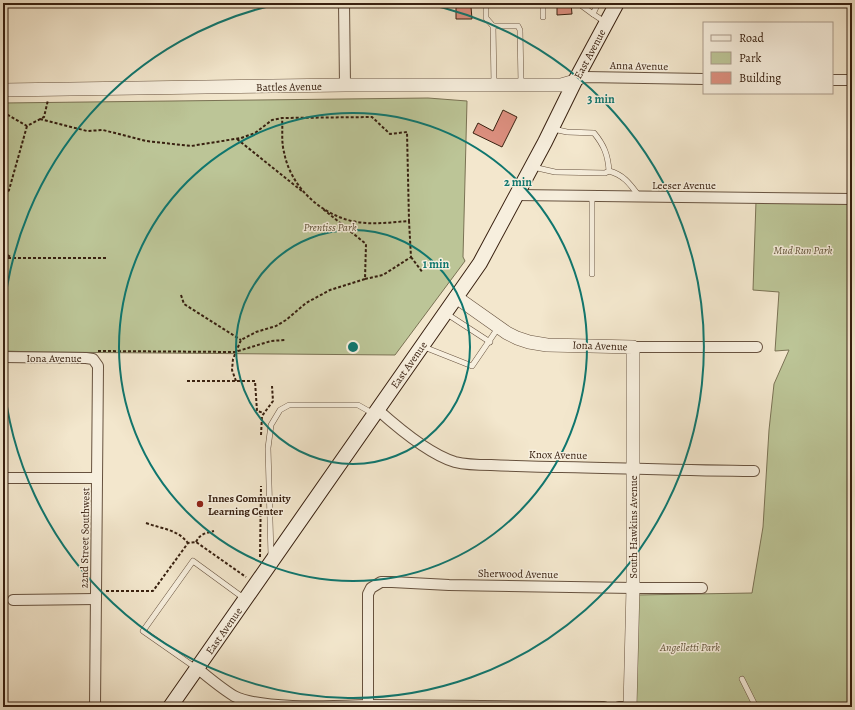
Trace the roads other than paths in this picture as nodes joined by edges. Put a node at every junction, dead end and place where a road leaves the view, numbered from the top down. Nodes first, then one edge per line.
1 (344, 3) edge
2 (486, 3) edge
3 (543, 3) edge
4 (578, 3) edge
5 (598, 3) edge
6 (616, 3) edge
7 (584, 5) edge
8 (593, 14) junction
9 (543, 17) dead end
10 (606, 22) junction
11 (493, 26) junction
12 (703, 79) edge
13 (833, 80) edge
14 (852, 80) edge
15 (575, 81) junction
16 (345, 85) junction
17 (494, 85) junction
18 (521, 85) junction
19 (3, 90) edge
20 (552, 129) junction
21 (532, 167) junction
22 (609, 171) junction
23 (516, 195) junction
24 (592, 196) junction
25 (640, 197) junction
26 (852, 198) edge
27 (592, 274) dead end
28 (456, 297) junction
29 (445, 313) junction
30 (499, 328) junction
31 (490, 342) junction
32 (422, 346) junction
33 (633, 347) junction
34 (757, 347) dead end
35 (3, 357) edge
36 (98, 369) joint
37 (376, 412) junction
38 (632, 468) junction
39 (754, 471) dead end
40 (3, 478) edge
41 (97, 478) junction
42 (271, 564) junction
43 (633, 588) junction
44 (702, 588) dead end
45 (96, 599) junction
46 (246, 599) junction
47 (13, 600) dead end
48 (198, 668) junction
49 (742, 679) dead end
50 (368, 706) edge
51 (96, 707) edge
52 (170, 707) edge
53 (604, 707) edge
54 (619, 707) edge
55 (630, 707) edge
56 (756, 707) edge

1 - 16 street
2 - 11 lane
3 - 9 lane
4 - 7 lane
5 - 8 lane
6 - 10 main road, East Avenue
7 - 8 lane
8 - 10 lane
10 - 15 main road, East Avenue
11 - 17 lane
11 - 18 lane
12 - 15 street, Anna Avenue
13 - 14 street
15 - 18 street, Battles Avenue
15 - 20 main road, East Avenue
16 - 17 street, Battles Avenue
16 - 19 street, Battles Avenue
17 - 18 street, Battles Avenue
20 - 21 main road, East Avenue
20 - 22 lane
21 - 22 lane
21 - 23 main road, East Avenue
22 - 25 lane
23 - 24 street, Leeser Avenue
23 - 28 main road, East Avenue
24 - 25 street, Leeser Avenue
24 - 27 lane
25 - 26 street, Leeser Avenue
28 - 29 main road, East Avenue
28 - 30 street, Iona Avenue
29 - 31 lane
29 - 32 main road, East Avenue
30 - 31 lane
30 - 33 street, Iona Avenue
31 - 32 lane
32 - 37 main road, East Avenue
33 - 34 street, Iona Avenue
33 - 38 street, South Hawkins Avenue
35 - 36 street, Iona Avenue
36 - 41 street, 22nd Street Southwest
37 - 38 street, Knox Avenue
37 - 42 main road, East Avenue
37 - 42 lane
38 - 39 street, Knox Avenue
38 - 43 street, South Hawkins Avenue
40 - 41 street
41 - 45 street, 22nd Street Southwest
42 - 46 main road, East Avenue
43 - 44 street, Sherwood Avenue
43 - 50 street, Sherwood Avenue
43 - 55 street, South Hawkins Avenue
45 - 47 street
45 - 51 street, 22nd Street Southwest
46 - 48 main road, East Avenue
46 - 48 lane
48 - 50 street
48 - 52 main road, East Avenue
49 - 56 lane
50 - 53 street
54 - 55 street

